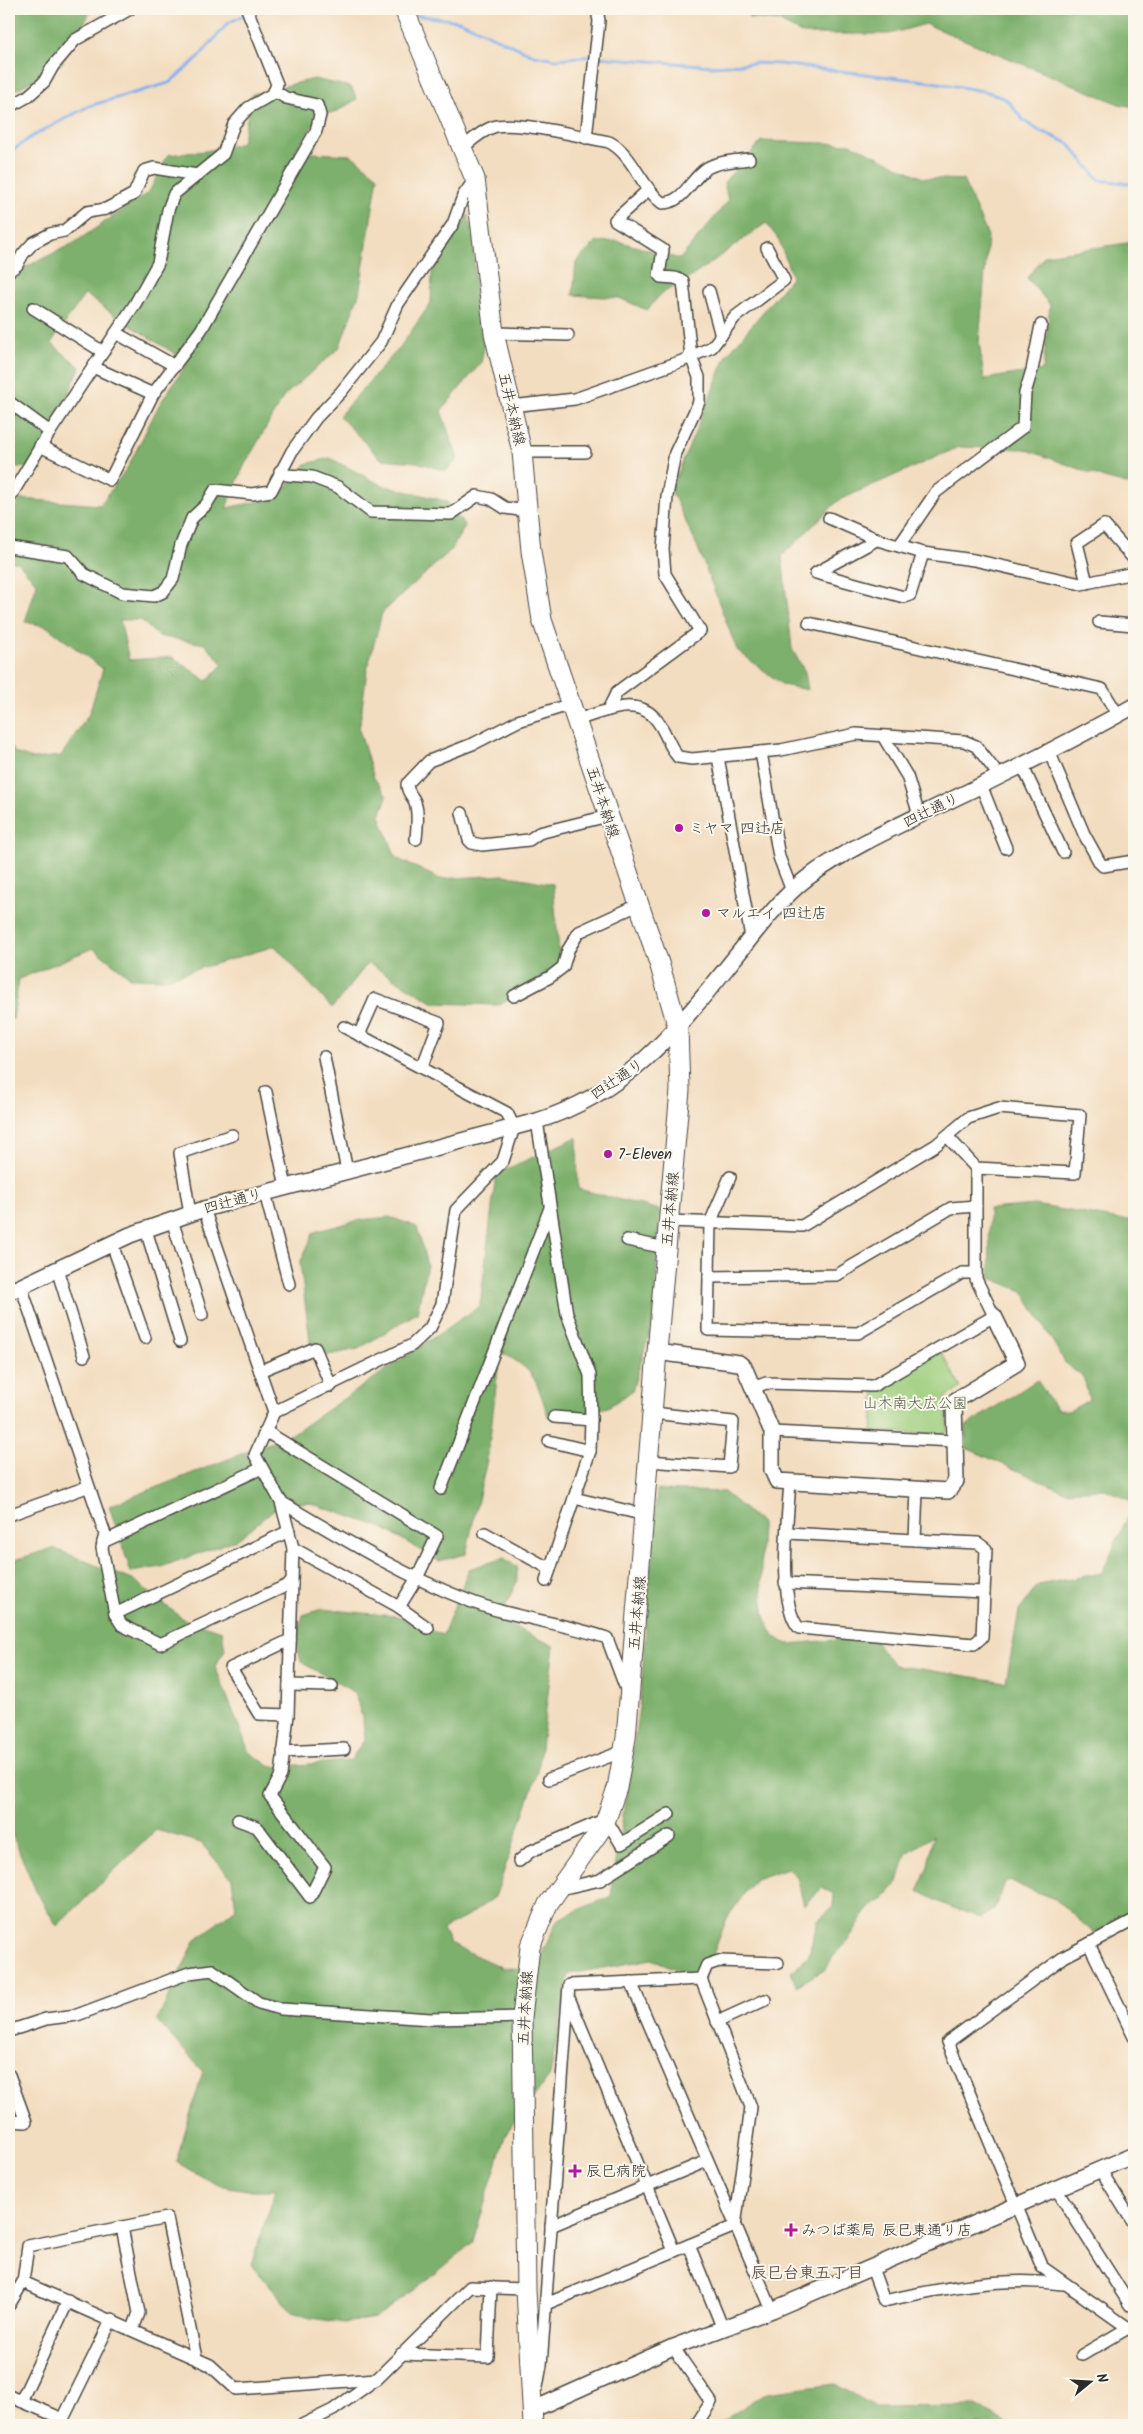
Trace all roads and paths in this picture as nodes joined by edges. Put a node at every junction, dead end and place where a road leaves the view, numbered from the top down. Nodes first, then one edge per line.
1 (130, 9) edge
2 (247, 9) edge
3 (404, 9) edge
4 (598, 9) edge
5 (274, 91) junction
6 (9, 107) edge
7 (586, 138) junction
8 (461, 149) junction
9 (749, 159) dead end
10 (197, 175) junction
11 (475, 178) junction
12 (648, 190) junction
13 (767, 248) dead end
14 (9, 271) edge
15 (709, 291) dead end
16 (33, 308) dead end
17 (1042, 325) dead end
18 (116, 333) junction
19 (494, 333) junction
20 (568, 335) dead end
21 (721, 336) junction
22 (103, 352) junction
23 (691, 357) junction
24 (175, 366) junction
25 (93, 367) junction
26 (153, 394) junction
27 (9, 402) edge
28 (511, 406) junction
29 (50, 432) junction
30 (40, 446) junction
31 (522, 452) junction
32 (586, 452) dead end
33 (280, 471) junction
34 (9, 499) edge
35 (528, 511) junction
36 (829, 518) dead end
37 (878, 539) junction
38 (899, 546) junction
39 (9, 547) edge
40 (923, 554) junction
41 (1134, 559) edge
42 (1134, 572) edge
43 (1086, 583) junction
44 (1099, 622) dead end
45 (809, 623) dead end
46 (1134, 625) edge
47 (1134, 706) edge
48 (608, 710) junction
49 (574, 712) junction
50 (1118, 715) junction
51 (884, 738) junction
52 (1049, 751) junction
53 (760, 752) junction
54 (718, 757) junction
55 (1022, 765) junction
56 (1000, 776) junction
57 (981, 786) junction
58 (462, 814) dead end
59 (919, 815) junction
60 (608, 816) junction
61 (416, 839) dead end
62 (1006, 848) dead end
63 (1063, 852) dead end
64 (1134, 862) edge
65 (792, 891) junction
66 (638, 905) junction
67 (751, 937) junction
68 (514, 996) dead end
69 (344, 1027) dead end
70 (678, 1028) junction
71 (359, 1035) junction
72 (324, 1057) dead end
73 (422, 1068) junction
74 (266, 1092) dead end
75 (537, 1121) junction
76 (514, 1127) junction
77 (232, 1135) dead end
78 (947, 1136) junction
79 (976, 1168) junction
80 (347, 1171) junction
81 (730, 1177) dead end
82 (286, 1188) junction
83 (265, 1193) junction
84 (976, 1206) junction
85 (550, 1207) junction
86 (197, 1211) junction
87 (172, 1220) junction
88 (668, 1222) junction
89 (710, 1223) junction
90 (146, 1230) junction
91 (627, 1240) dead end
92 (112, 1244) junction
93 (666, 1248) junction
94 (57, 1269) junction
95 (976, 1273) junction
96 (708, 1277) junction
97 (289, 1284) dead end
98 (15, 1289) edge
99 (202, 1315) dead end
100 (994, 1316) junction
101 (145, 1338) dead end
102 (180, 1341) dead end
103 (657, 1352) junction
104 (84, 1356) dead end
105 (260, 1371) junction
106 (331, 1386) junction
107 (753, 1388) junction
108 (274, 1412) junction
109 (653, 1413) junction
110 (554, 1416) dead end
111 (591, 1420) junction
112 (265, 1431) junction
113 (772, 1432) junction
114 (548, 1441) dead end
115 (954, 1441) junction
116 (590, 1451) junction
117 (649, 1461) junction
118 (262, 1468) junction
119 (790, 1482) junction
120 (87, 1487) junction
121 (441, 1489) dead end
122 (917, 1490) junction
123 (574, 1498) junction
124 (281, 1502) junction
125 (9, 1515) edge
126 (645, 1515) junction
127 (289, 1532) junction
128 (485, 1533) dead end
129 (788, 1533) junction
130 (915, 1540) junction
131 (104, 1542) junction
132 (293, 1548) junction
133 (550, 1569) junction
134 (417, 1578) junction
135 (546, 1581) dead end
136 (292, 1583) junction
137 (785, 1583) junction
138 (984, 1592) junction
139 (399, 1607) junction
140 (115, 1614) junction
141 (428, 1628) dead end
142 (290, 1640) junction
143 (289, 1685) junction
144 (332, 1686) dead end
145 (630, 1697) junction
146 (288, 1715) junction
147 (344, 1749) dead end
148 (624, 1751) junction
149 (284, 1752) junction
150 (549, 1779) dead end
151 (670, 1814) dead end
152 (606, 1819) junction
153 (238, 1820) dead end
154 (669, 1836) dead end
155 (519, 1862) dead end
156 (560, 1889) junction
157 (1134, 1920) edge
158 (1089, 1944) junction
159 (778, 1963) dead end
160 (701, 1979) junction
161 (631, 1982) junction
162 (568, 1996) junction
163 (765, 2000) dead end
164 (522, 2017) junction
165 (718, 2022) junction
166 (9, 2031) edge
167 (1134, 2037) edge
168 (9, 2075) edge
169 (9, 2121) edge
170 (1134, 2156) edge
171 (707, 2161) junction
172 (1100, 2171) junction
173 (647, 2186) junction
174 (1057, 2190) junction
175 (1017, 2207) junction
176 (1134, 2224) edge
177 (551, 2226) junction
178 (735, 2226) junction
179 (122, 2227) junction
180 (689, 2245) junction
181 (674, 2251) junction
182 (872, 2268) junction
183 (22, 2282) junction
184 (1065, 2284) junction
185 (491, 2287) junction
186 (526, 2288) junction
187 (68, 2301) junction
188 (546, 2304) junction
189 (1132, 2304) edge
190 (9, 2305) edge
191 (772, 2310) junction
192 (1113, 2316) junction
193 (112, 2320) junction
194 (723, 2328) junction
195 (133, 2329) junction
196 (1131, 2330) edge
197 (672, 2347) junction
198 (402, 2354) junction
199 (1082, 2355) dead end
200 (196, 2358) junction
201 (376, 2379) junction
202 (9, 2396) edge
203 (21, 2401) junction
204 (532, 2418) edge
205 (62, 2422) edge
206 (302, 2425) edge
207 (696, 2425) edge

1 - 6 street
2 - 5 street
3 - 8 main road, 五井本納線
4 - 7 street
5 - 10 street
5 - 24 street
7 - 8 street
7 - 12 street
8 - 11 main road, 五井本納線
9 - 12 street
10 - 14 street
10 - 18 street
11 - 19 main road, 五井本納線
11 - 33 street
12 - 23 street
13 - 21 street
15 - 21 street
16 - 22 street
17 - 38 street
18 - 22 street
18 - 24 street
19 - 20 street
19 - 28 main road, 五井本納線
21 - 23 street
22 - 25 street
23 - 28 street
23 - 48 street
24 - 26 street
25 - 26 street
25 - 29 street
26 - 30 street
27 - 29 street
28 - 31 main road, 五井本納線
29 - 30 street
30 - 34 street
31 - 32 street
31 - 35 main road, 五井本納線
33 - 35 street
33 - 39 street
35 - 49 main road, 五井本納線
36 - 37 street
37 - 38 street
37 - 40 street
38 - 40 street
40 - 43 street
41 - 43 street
42 - 43 street
44 - 46 street
45 - 50 street
47 - 50 street, 四辻通り
48 - 49 street
48 - 54 street
49 - 60 main road, 五井本納線
49 - 61 street
50 - 52 street, 四辻通り
51 - 53 street
51 - 56 street
51 - 59 street
52 - 55 street, 四辻通り
52 - 64 street
53 - 54 street
53 - 65 street
54 - 67 street
55 - 56 street, 四辻通り
55 - 63 street
56 - 57 street, 四辻通り
57 - 59 street, 四辻通り
57 - 62 street
58 - 60 street
59 - 65 street, 四辻通り
60 - 66 main road, 五井本納線
65 - 67 street, 四辻通り
66 - 68 street
66 - 70 main road, 五井本納線
67 - 70 street, 四辻通り
69 - 71 street
70 - 75 street, 四辻通り
70 - 88 main road, 五井本納線
71 - 73 street
71 - 73 street
72 - 80 street
73 - 76 street
74 - 82 street
75 - 76 street, 四辻通り
75 - 85 street
76 - 80 street, 四辻通り
76 - 106 street
77 - 86 street
78 - 79 street
78 - 79 street
78 - 89 street
79 - 84 street
80 - 82 street, 四辻通り
81 - 89 street
82 - 83 street, 四辻通り
83 - 86 street, 四辻通り
83 - 97 street
84 - 95 street
84 - 96 street
85 - 111 street
85 - 121 street
86 - 87 street, 四辻通り
86 - 105 street
87 - 90 street, 四辻通り
87 - 99 street
88 - 89 street
88 - 93 main road, 五井本納線
89 - 96 street
90 - 92 street, 四辻通り
90 - 102 street
91 - 93 street
92 - 94 street, 四辻通り
92 - 101 street
93 - 103 main road, 五井本納線
94 - 98 street, 四辻通り
94 - 104 street
95 - 96 street
95 - 100 street
98 - 120 street
100 - 107 street
100 - 115 street
103 - 107 street
103 - 109 main road, 五井本納線
105 - 106 street
105 - 108 street
106 - 108 street
107 - 113 street
108 - 112 street
109 - 117 main road, 五井本納線
109 - 117 street
110 - 111 street
111 - 116 street
112 - 118 street
112 - 134 street
113 - 115 street
113 - 119 street
114 - 116 street
115 - 122 street
116 - 123 street
117 - 126 main road, 五井本納線
118 - 124 street
118 - 131 street
119 - 122 street
119 - 129 street
120 - 125 street
120 - 131 street
122 - 130 street
123 - 126 street
123 - 133 street
124 - 127 street
124 - 134 street
126 - 145 main road, 五井本納線
127 - 132 street
127 - 140 street
128 - 133 street
129 - 130 street
129 - 137 street
130 - 138 street
131 - 140 street
132 - 136 street
132 - 139 street
133 - 135 street
134 - 139 street
134 - 145 street
136 - 140 street
136 - 142 street
137 - 138 street
137 - 138 street
139 - 141 street
142 - 143 street
142 - 146 street
143 - 144 street
143 - 146 street
145 - 148 main road, 五井本納線
146 - 149 street
147 - 149 street
148 - 150 street
148 - 152 main road, 五井本納線
149 - 153 street
151 - 152 street
152 - 155 street
152 - 156 main road, 五井本納線
154 - 156 street
156 - 164 main road, 五井本納線
157 - 158 street
158 - 167 street
158 - 175 street
159 - 160 street
160 - 161 street
160 - 165 street
161 - 162 street
161 - 171 street
162 - 173 street
162 - 177 street
163 - 165 street
164 - 166 street
164 - 186 main road, 五井本納線
165 - 178 street
168 - 169 street
170 - 172 street
171 - 173 street
171 - 178 street
172 - 174 street
172 - 176 street
173 - 177 street
173 - 181 street
174 - 175 street
174 - 189 street
175 - 182 street
175 - 184 street
177 - 188 street
178 - 180 street
178 - 191 street
179 - 183 street
179 - 195 street
179 - 200 street
180 - 181 street
180 - 194 street
181 - 188 street
182 - 184 street
182 - 191 street
183 - 187 street
183 - 190 street
184 - 192 street
185 - 186 street
185 - 198 street
185 - 198 street
186 - 204 main road, 五井本納線
187 - 193 street
187 - 203 street
188 - 204 street
189 - 192 street
191 - 194 street
192 - 196 street
193 - 195 street
193 - 205 street
194 - 197 street
195 - 200 street
196 - 199 street
197 - 204 street
197 - 207 street
198 - 201 street
200 - 201 street
201 - 206 street
202 - 203 street
203 - 205 street

